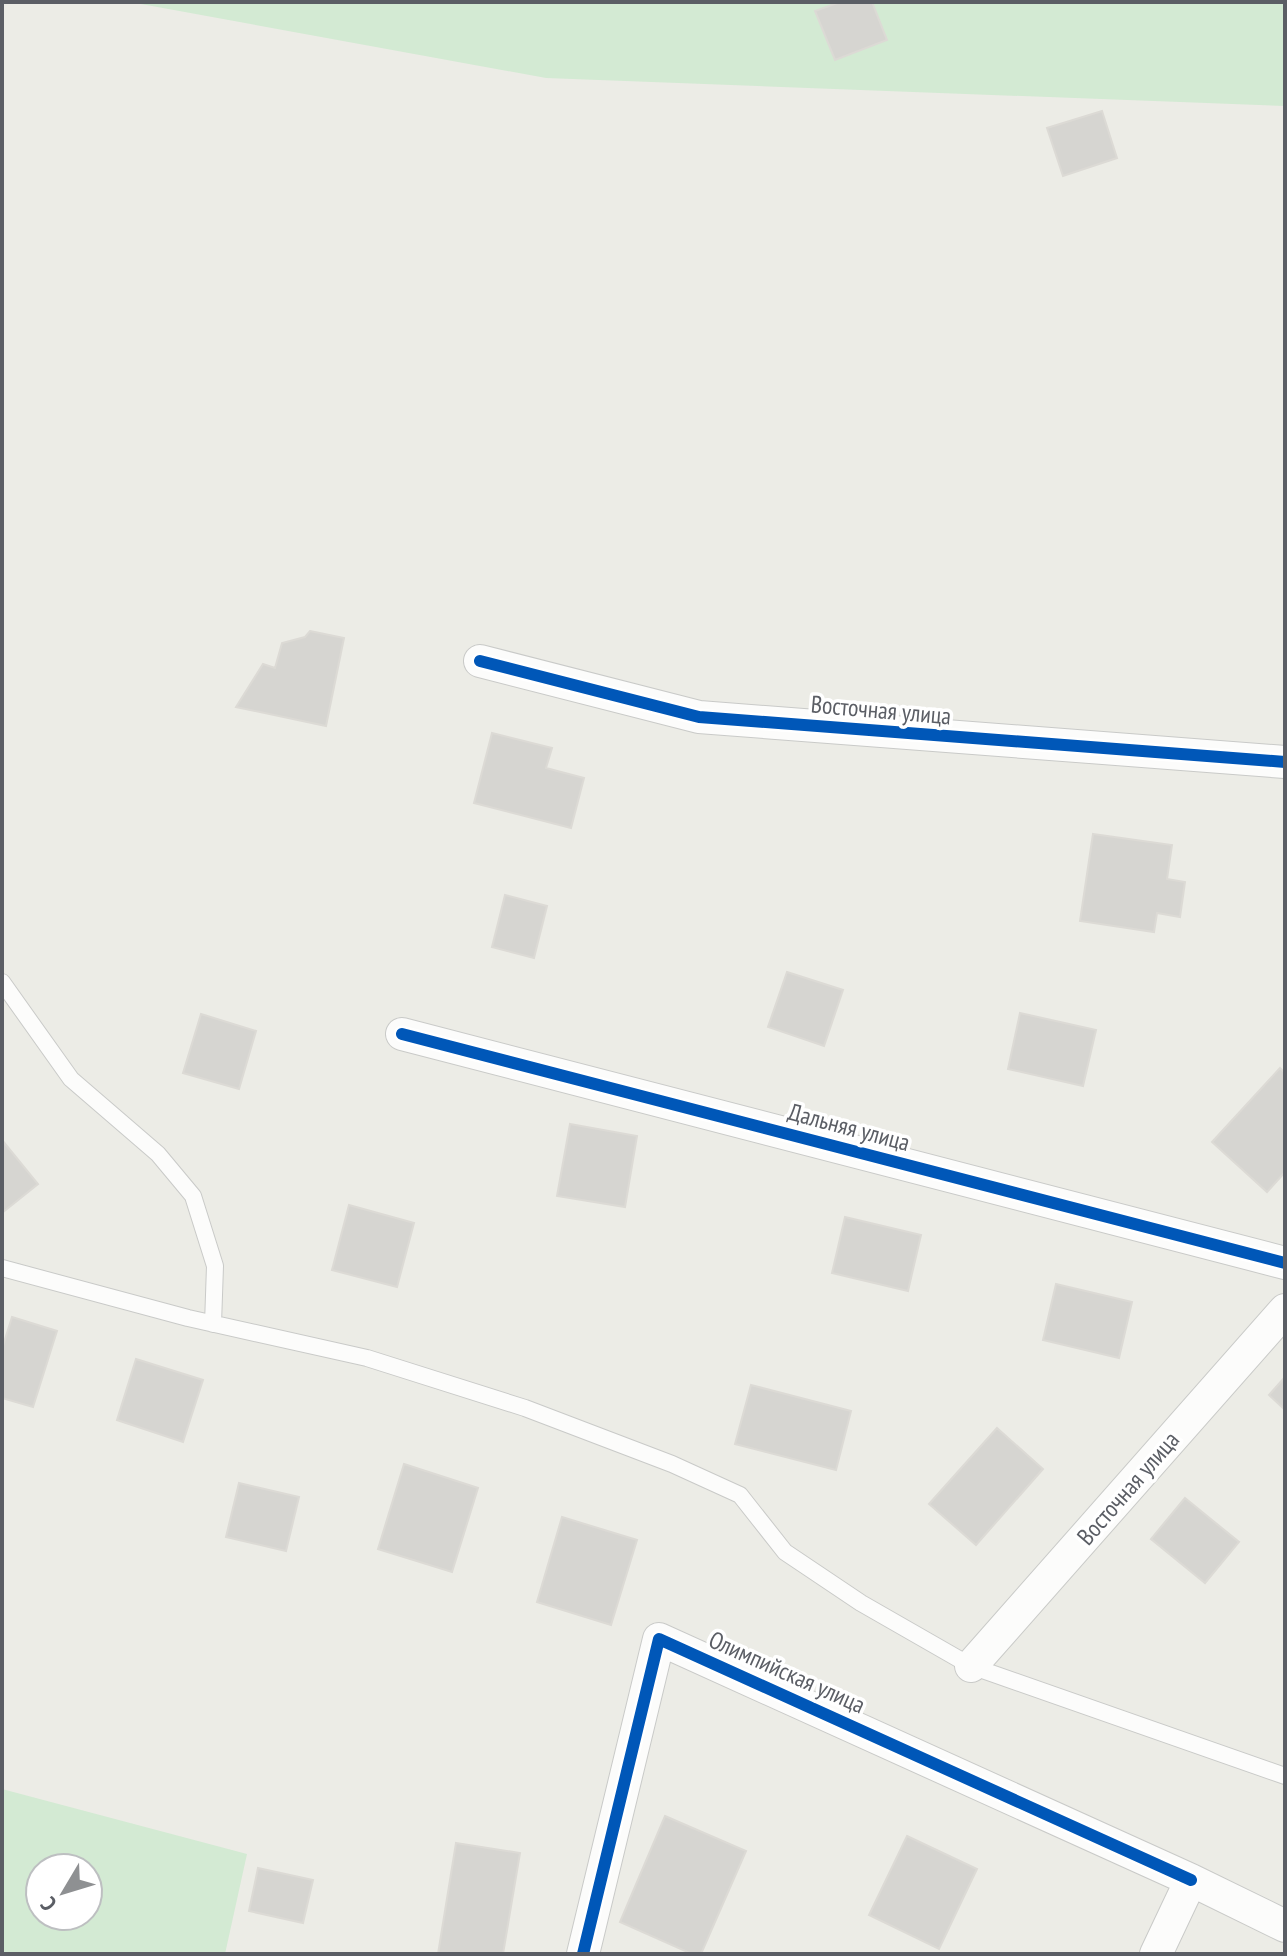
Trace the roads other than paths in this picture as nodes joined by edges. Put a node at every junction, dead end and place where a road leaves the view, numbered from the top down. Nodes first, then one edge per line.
1 (480, 661) dead end
2 (1285, 762) edge
3 (2, 982) edge
4 (402, 1034) dead end
5 (1285, 1263) edge
6 (2, 1268) edge
7 (1285, 1310) edge
8 (213, 1324) junction
9 (971, 1666) junction
10 (1285, 1776) edge
11 (1191, 1880) junction
12 (1285, 1926) edge
13 (583, 1954) edge
14 (1156, 1954) edge

1 - 2 street, Восточная улица
3 - 8 lane
4 - 5 street, Дальняя улица
6 - 8 lane
7 - 9 street, Восточная улица
8 - 9 lane
9 - 10 lane
11 - 12 street, Олимпийская улица
11 - 13 street, Олимпийская улица
11 - 14 street

